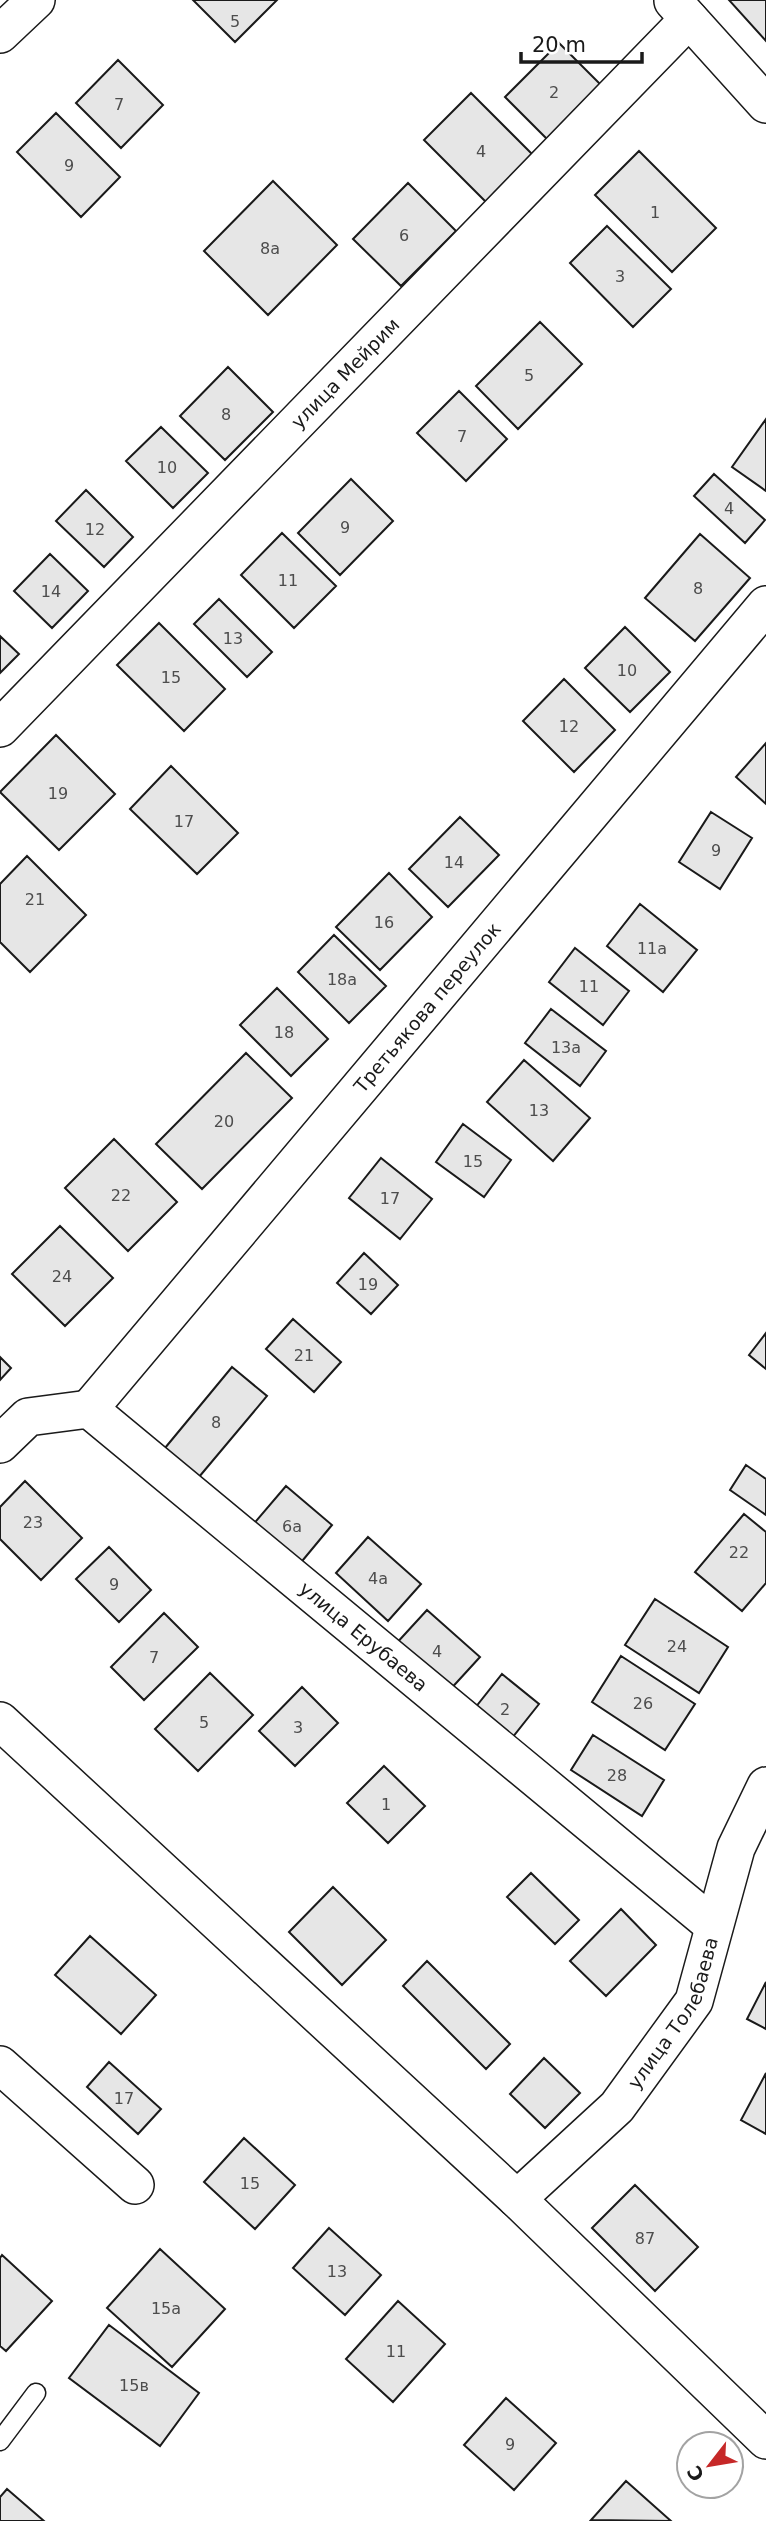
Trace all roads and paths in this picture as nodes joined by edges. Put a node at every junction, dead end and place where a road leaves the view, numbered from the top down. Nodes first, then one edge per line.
1 (36, 0) edge
2 (681, 9) edge
3 (0, 34) edge
4 (766, 104) edge
5 (766, 606) edge
6 (0, 727) edge
7 (89, 1409) junction
8 (0, 1444) edge
9 (0, 1721) edge
10 (766, 1786) edge
11 (715, 1926) junction
12 (0, 2065) edge
13 (135, 2185) dead end
14 (517, 2199) junction
15 (36, 2393) dead end
16 (0, 2441) edge
17 (766, 2441) edge

1 - 3 street
2 - 4 street
2 - 6 street, улица Мейрим
5 - 7 street, Третьякова переулок
7 - 8 street
7 - 11 street, улица Ерубаева
9 - 14 street
10 - 11 street, улица Толебаева
11 - 14 street, улица Толебаева
12 - 13 street
14 - 17 street
15 - 16 lane

